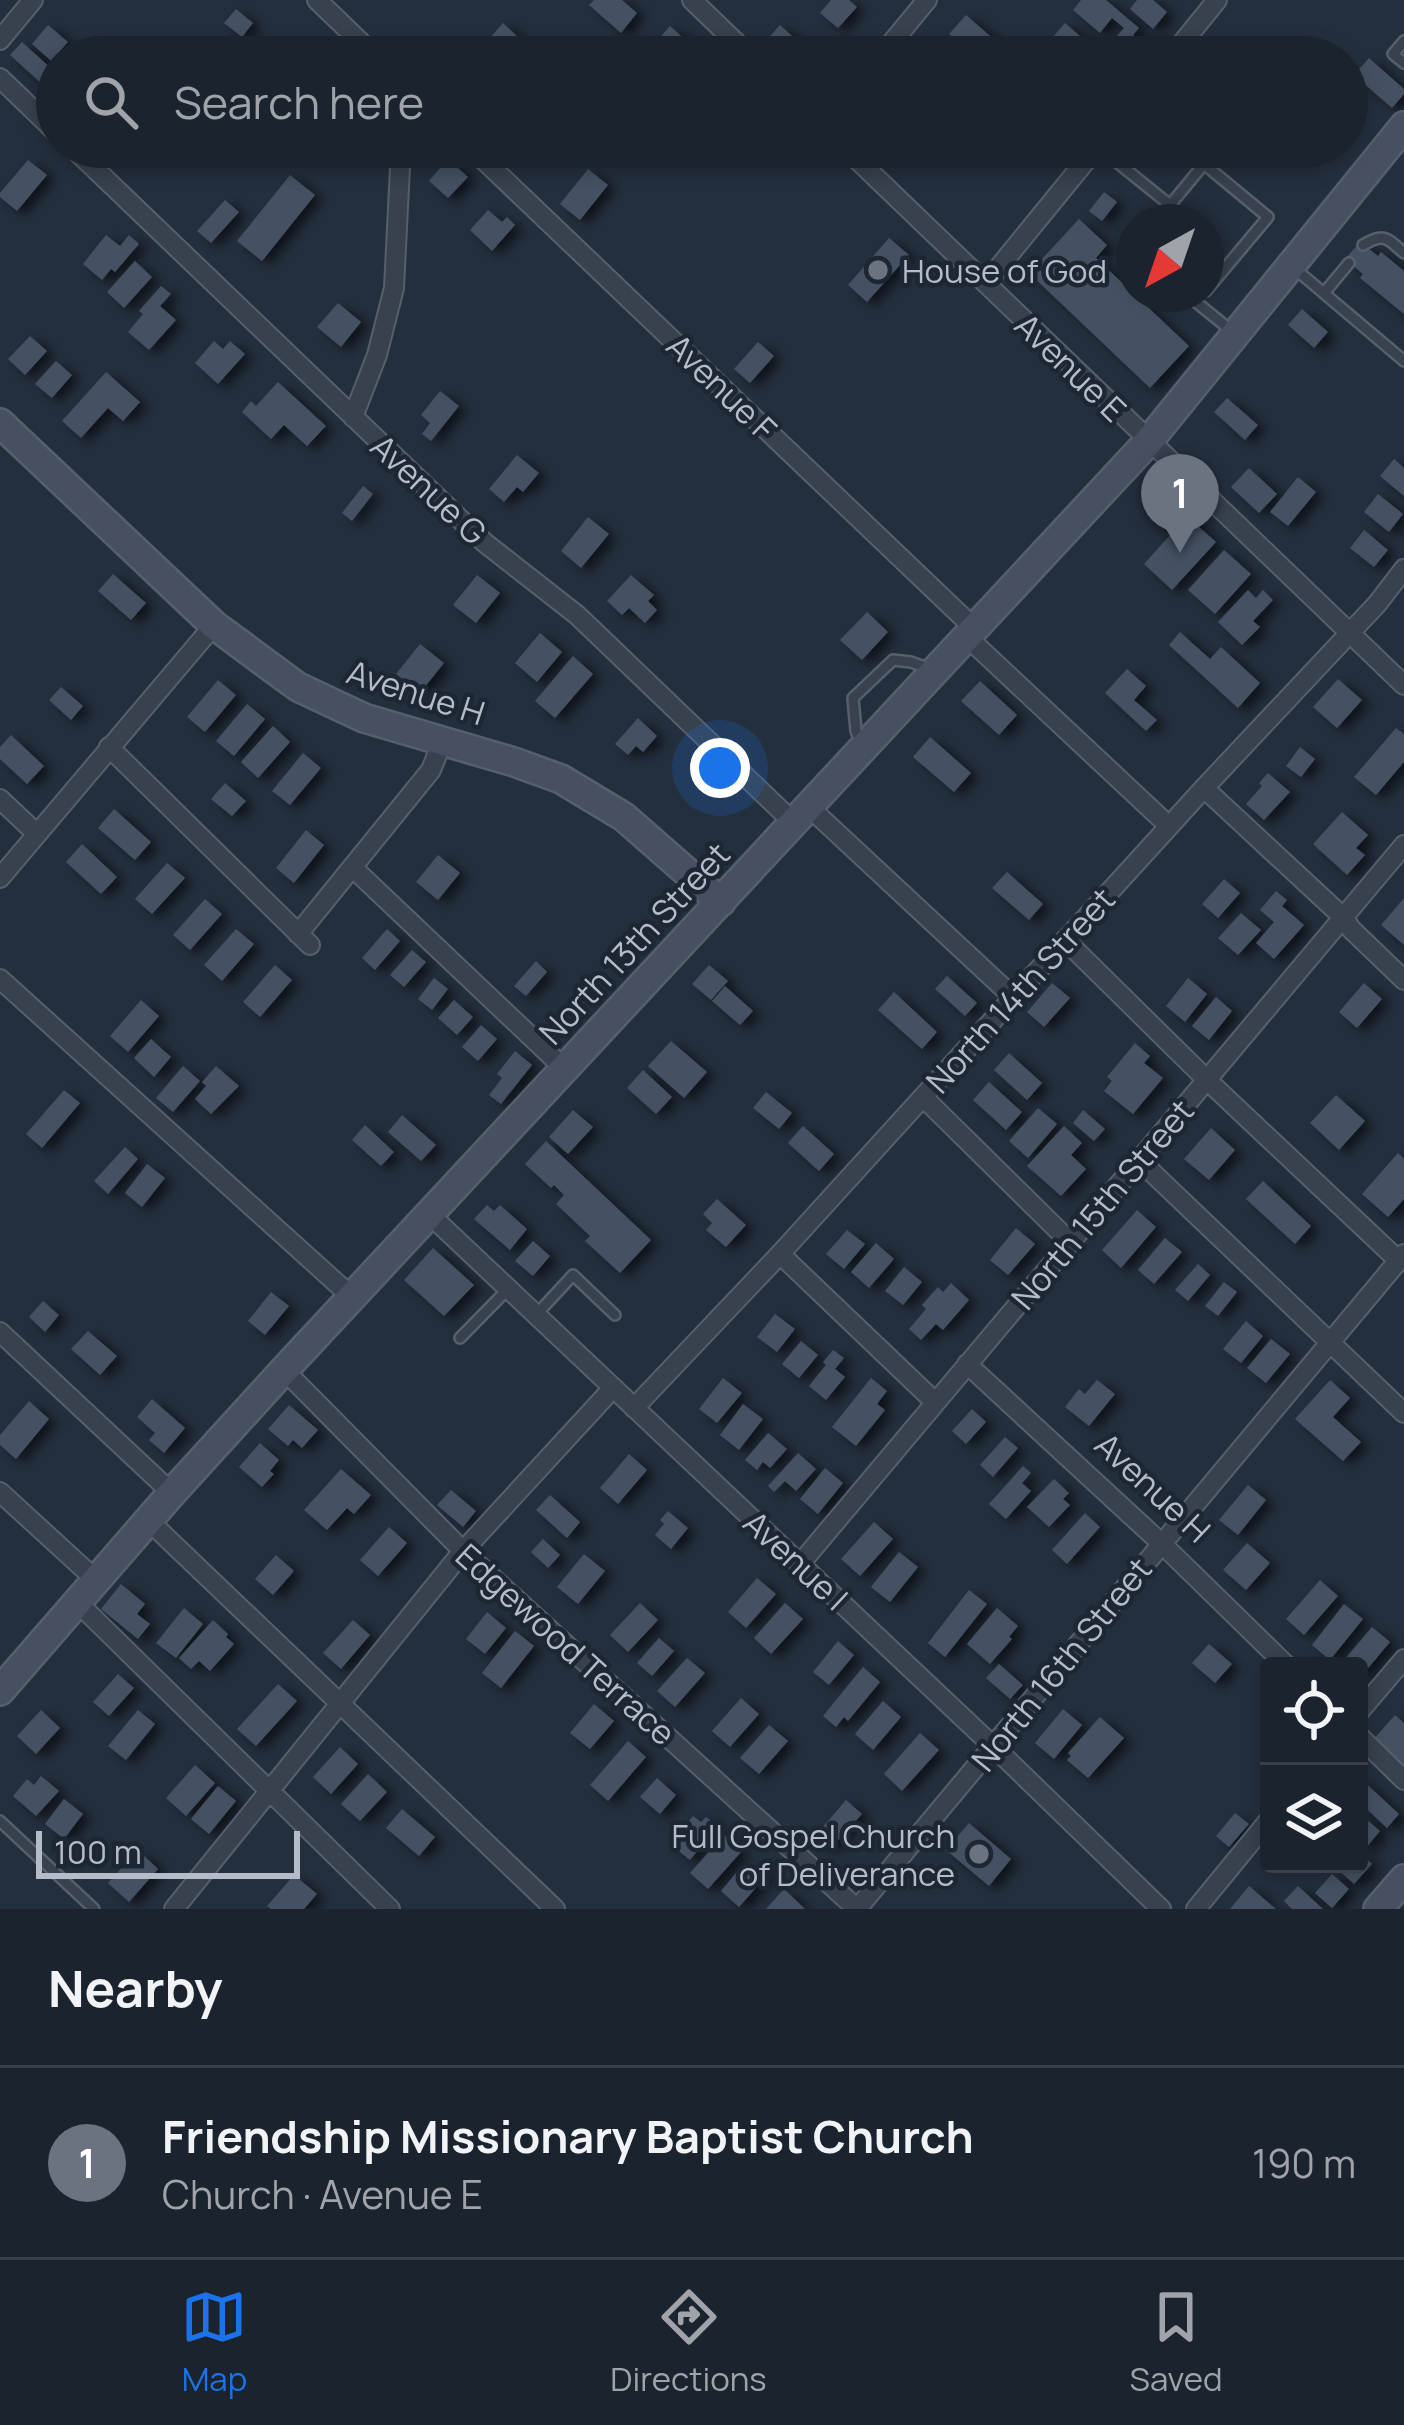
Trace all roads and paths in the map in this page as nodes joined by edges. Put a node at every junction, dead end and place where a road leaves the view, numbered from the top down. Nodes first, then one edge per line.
1 (33, 0) edge
2 (316, 0) edge
3 (692, 0) edge
4 (927, 0) edge
5 (1217, 0) edge
6 (354, 36) edge
7 (729, 36) edge
8 (897, 36) edge
9 (1188, 36) edge
10 (0, 40) edge
11 (1404, 41) edge
12 (1404, 63) edge
13 (0, 78) edge
14 (36, 113) edge
15 (1404, 126) edge
16 (94, 168) edge
17 (400, 168) edge
18 (492, 168) edge
19 (866, 168) edge
20 (1081, 168) edge
21 (1124, 168) edge
22 (1201, 168) edge
23 (1209, 168) edge
24 (1169, 204) edge
25 (1171, 204) edge
26 (1364, 245) dead end
27 (1404, 253) edge
28 (1349, 262) dead end
29 (1292, 266) junction
30 (1224, 270) edge
31 (986, 283) junction
32 (1324, 293) junction
33 (1217, 312) edge
34 (1237, 334) junction
35 (1401, 354) edge
36 (352, 417) junction
37 (0, 424) edge
38 (1148, 442) junction
39 (1404, 569) edge
40 (214, 625) junction
41 (970, 632) junction
42 (1350, 633) junction
43 (935, 670) junction
44 (1404, 685) edge
45 (443, 740) junction
46 (109, 747) junction
47 (864, 747) junction
48 (1204, 788) junction
49 (0, 799) edge
50 (801, 815) junction
51 (1169, 826) junction
52 (37, 834) junction
53 (1404, 845) edge
54 (352, 868) junction
55 (0, 878) edge
56 (721, 902) junction
57 (1344, 918) junction
58 (1065, 940) junction
59 (0, 979) edge
60 (1404, 980) edge
61 (1013, 997) junction
62 (565, 1069) junction
63 (1207, 1080) junction
64 (923, 1097) junction
65 (1139, 1160) junction
66 (428, 1213) junction
67 (1069, 1241) junction
68 (780, 1254) junction
69 (1401, 1257) edge
70 (508, 1288) junction
71 (352, 1297) junction
72 (615, 1315) dead end
73 (536, 1316) junction
74 (0, 1332) edge
75 (460, 1338) dead end
76 (1330, 1340) junction
77 (967, 1364) junction
78 (284, 1370) junction
79 (613, 1388) junction
80 (935, 1402) junction
81 (634, 1408) junction
82 (1404, 1413) edge
83 (0, 1492) edge
84 (172, 1493) junction
85 (148, 1520) junction
86 (1161, 1543) junction
87 (463, 1551) junction
88 (800, 1564) junction
89 (96, 1580) junction
90 (76, 1602) junction
91 (1278, 1657) edge
92 (1404, 1659) edge
93 (0, 1690) edge
94 (1368, 1701) edge
95 (339, 1702) junction
96 (1368, 1745) edge
97 (994, 1747) junction
98 (1404, 1780) edge
99 (270, 1792) junction
100 (0, 1821) edge
101 (1260, 1831) edge
102 (1404, 1879) edge
103 (372, 1893) junction
104 (94, 1909) edge
105 (173, 1909) edge
106 (358, 1909) edge
107 (390, 1909) edge
108 (555, 1909) edge
109 (857, 1909) edge
110 (1161, 1909) edge
111 (1196, 1909) edge
112 (1378, 1909) edge

1 - 10 street
2 - 6 street
3 - 7 street
4 - 8 street
5 - 9 street
11 - 12 lane
13 - 14 street
15 - 29 street, North 13th Street
16 - 36 street, Avenue G
17 - 36 street
18 - 41 street, Avenue F
19 - 31 street, Avenue E
20 - 31 street
21 - 24 lane
22 - 25 lane
23 - 30 lane
26 - 27 lane
28 - 32 lane
29 - 32 lane
29 - 34 street, North 13th Street
31 - 38 street, Avenue E
32 - 35 lane
33 - 34 lane
34 - 38 street, North 13th Street
36 - 50 street, Avenue G
37 - 40 street, Avenue H
38 - 41 street, North 13th Street
38 - 42 street, Avenue E
39 - 42 street, North 14th Street
40 - 45 street, Avenue H
40 - 46 street
41 - 43 street, North 13th Street
41 - 51 street, Avenue F
42 - 44 street, Avenue E
42 - 48 street, North 14th Street
43 - 47 street, North 13th Street
43 - 47 lane
45 - 54 street
45 - 56 street, Avenue H
46 - 52 street
46 - 54 street
47 - 50 street, North 13th Street
48 - 51 street, North 14th Street
48 - 57 street
49 - 52 street
50 - 56 street, North 13th Street
50 - 61 street, Avenue G
51 - 58 street, North 14th Street
52 - 55 street
53 - 57 street, North 15th Street
54 - 62 street
56 - 62 street, North 13th Street
57 - 60 street
57 - 63 street, North 15th Street
58 - 61 street, North 14th Street
58 - 63 street
59 - 71 street
61 - 64 street, North 14th Street
62 - 66 street, North 13th Street
63 - 65 street, North 15th Street
63 - 69 street
64 - 67 street
64 - 68 street, North 14th Street
65 - 67 street, North 15th Street
65 - 76 street
66 - 70 street, Avenue I
66 - 71 street, North 13th Street
67 - 77 street, North 15th Street
68 - 80 street
68 - 81 street, North 14th Street
69 - 76 street, North 16th Street
70 - 73 street, Avenue I
70 - 75 lane
71 - 78 street, North 13th Street
72 - 73 lane
73 - 79 street, Avenue I
74 - 84 street
76 - 82 street
76 - 86 street, North 16th Street
77 - 80 street, North 15th Street
77 - 86 street, Avenue H
78 - 84 street, North 13th Street
78 - 87 street, Edgewood Terrace
79 - 81 street, Avenue I
79 - 87 street
80 - 88 street, North 15th Street
81 - 88 street, Avenue I
83 - 89 street
84 - 85 street, North 13th Street
85 - 89 street, North 13th Street
85 - 95 street
86 - 91 street, Avenue H
86 - 97 street, North 16th Street
87 - 95 street
87 - 109 street, Edgewood Terrace
88 - 97 street, Avenue I
89 - 90 street, North 13th Street
90 - 93 street, North 13th Street
90 - 99 street
92 - 94 street
95 - 99 street
95 - 108 street
96 - 98 street
97 - 109 street, North 16th Street
97 - 110 street, Avenue I
99 - 103 street
99 - 105 street
100 - 104 lane
101 - 111 street
102 - 112 street
103 - 106 street
103 - 107 street

